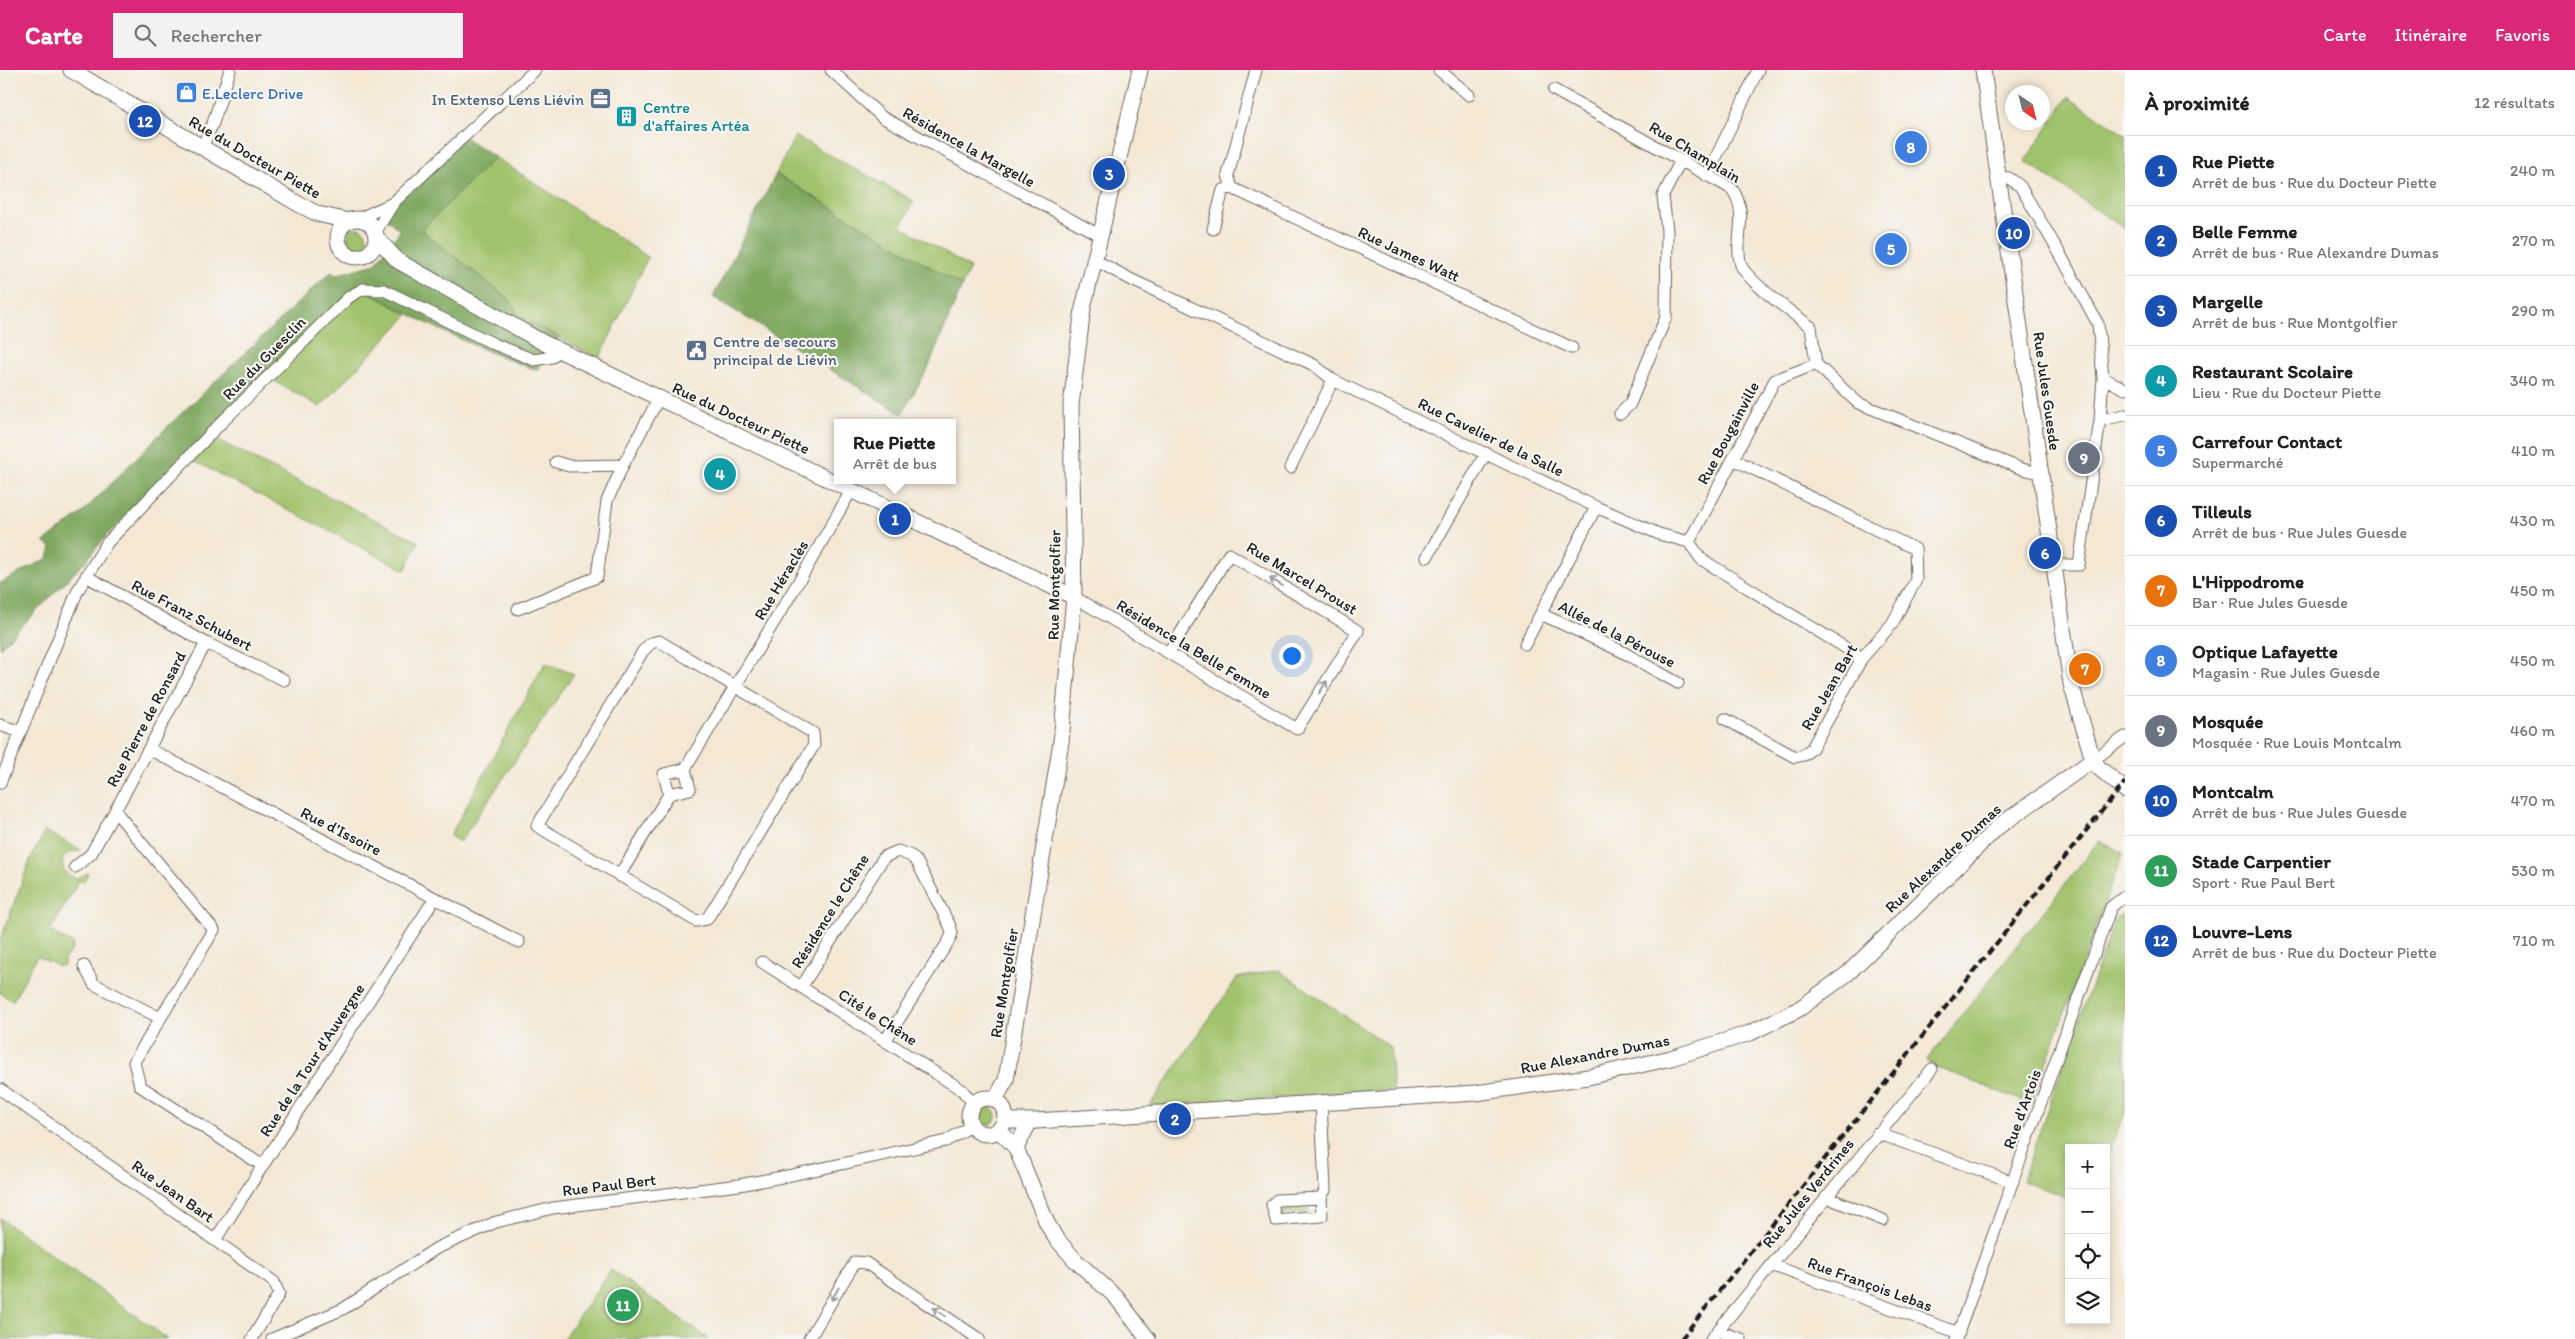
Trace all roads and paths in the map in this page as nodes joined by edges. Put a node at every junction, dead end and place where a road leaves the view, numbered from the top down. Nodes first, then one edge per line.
1 (71, 70) edge
2 (230, 70) edge
3 (535, 70) edge
4 (832, 70) edge
5 (1140, 70) edge
6 (1256, 70) edge
7 (1439, 70) edge
8 (1758, 70) edge
9 (1983, 70) edge
10 (1554, 90) dead end
11 (1469, 95) dead end
12 (202, 147) junction
13 (1680, 160) junction
14 (1708, 176) junction
15 (1999, 177) junction
16 (1232, 188) junction
17 (394, 202) junction
18 (318, 214) junction
19 (353, 220) junction
20 (1213, 229) dead end
21 (376, 234) junction
22 (338, 236) junction
23 (1101, 236) junction
24 (363, 257) junction
25 (1095, 260) junction
26 (398, 261) junction
27 (1572, 348) dead end
28 (558, 350) junction
29 (1816, 364) junction
30 (2103, 378) junction
31 (1333, 380) junction
32 (2125, 389) edge
33 (659, 398) junction
34 (1620, 414) dead end
35 (2125, 415) edge
36 (2100, 420) junction
37 (1486, 452) junction
38 (1733, 459) junction
39 (556, 462) dead end
40 (623, 465) junction
41 (1290, 468) dead end
42 (2040, 473) junction
43 (834, 481) edge
44 (841, 484) edge
45 (852, 489) junction
46 (1596, 507) junction
47 (1689, 542) junction
48 (1427, 557) dead end
49 (2053, 565) junction
50 (86, 576) junction
51 (1074, 596) junction
52 (518, 609) dead end
53 (1541, 614) junction
54 (206, 643) junction
55 (1525, 644) dead end
56 (1169, 652) junction
57 (1862, 658) junction
58 (284, 680) dead end
59 (1678, 683) dead end
60 (736, 686) junction
61 (1725, 719) dead end
62 (0, 725) edge
63 (1297, 729) joint
64 (20, 732) junction
65 (2125, 737) edge
66 (149, 749) junction
67 (2093, 760) junction
68 (685, 768) junction
69 (0, 783) edge
70 (2125, 790) edge
71 (670, 794) junction
72 (115, 811) junction
73 (75, 867) dead end
74 (619, 876) junction
75 (2125, 896) edge
76 (435, 898) junction
77 (519, 942) dead end
78 (762, 962) dead end
79 (84, 966) dead end
80 (802, 986) junction
81 (160, 1018) junction
82 (885, 1041) junction
83 (1932, 1069) dead end
84 (0, 1088) edge
85 (995, 1100) junction
86 (1321, 1102) junction
87 (974, 1104) junction
88 (1030, 1121) junction
89 (1002, 1124) junction
90 (971, 1126) junction
91 (1877, 1133) junction
92 (1016, 1148) junction
93 (263, 1166) junction
94 (2013, 1182) junction
95 (1826, 1197) junction
96 (1321, 1198) dead end
97 (1883, 1220) dead end
98 (215, 1240) junction
99 (1771, 1265) junction
100 (1714, 1335) edge
101 (1958, 1336) edge
102 (252, 1339) edge
103 (272, 1339) edge
104 (809, 1339) edge
105 (979, 1339) edge
106 (1148, 1339) edge
107 (1741, 1339) edge

1 - 12 street, Rue du Docteur Piette
2 - 12 street
3 - 17 street
4 - 23 street, Résidence la Margelle
5 - 23 street, Rue Montgolfier
6 - 16 street
7 - 11 street
8 - 14 street
9 - 15 street, Rue Jules Guesde
10 - 13 street, Rue Champlain
12 - 18 street, Rue du Docteur Piette
13 - 14 street, Rue Champlain
13 - 34 street
14 - 29 street, Rue Champlain
15 - 30 street
15 - 42 street, Rue Jules Guesde
16 - 20 street
16 - 27 street, Rue James Watt
17 - 19 street
17 - 21 street
18 - 19 street, Rue du Docteur Piette
18 - 22 street, Rue du Docteur Piette
19 - 21 street
19 - 22 street
21 - 24 street
21 - 26 street, Rue du Docteur Piette
22 - 24 street
23 - 25 street, Rue Montgolfier
24 - 26 street, Rue du Docteur Piette
25 - 31 street, Rue Cavelier de la Salle
25 - 51 street, Rue Montgolfier
26 - 28 street, Rue du Docteur Piette
28 - 33 street, Rue du Docteur Piette
28 - 50 street, Rue du Guesclin
29 - 38 street, Rue Bougainville
29 - 42 street
30 - 32 street
30 - 36 street
31 - 37 street, Rue Cavelier de la Salle
31 - 41 street
33 - 40 street
33 - 43 street, Rue du Docteur Piette
35 - 36 street
36 - 49 street
37 - 46 street, Rue Cavelier de la Salle
37 - 48 street
38 - 47 street, Rue Bougainville
38 - 57 street, Rue Jean Bart
39 - 40 street
40 - 52 street
42 - 49 street, Rue Jules Guesde
44 - 45 street, Rue du Docteur Piette
45 - 51 street, Rue du Docteur Piette
45 - 60 street, Rue Héraclès
46 - 47 street, Rue Cavelier de la Salle
46 - 53 street, Allée de la Pérouse
47 - 57 street
49 - 67 street, Rue Jules Guesde
50 - 54 street, Rue Franz Schubert
50 - 64 street, Rue du Guesclin
51 - 56 street, Résidence la Belle Femme
51 - 85 street, Rue Montgolfier
53 - 55 street, Allée de la Pérouse
53 - 59 street, Allée de la Pérouse
54 - 58 street, Rue Franz Schubert
54 - 66 street, Rue Pierre de Ronsard
56 - 63 street, Résidence la Belle Femme
63 -> 56 street, Rue Marcel Proust
57 - 61 street, Rue Jean Bart
60 - 68 street, Rue Héraclès
60 - 74 street
60 - 74 street
62 - 64 street
64 - 69 street, Rue du Guesclin
65 - 67 street
66 - 72 street, Rue Pierre de Ronsard
66 - 76 street, Rue d'Issoire
67 - 70 street, Rue Jules Guesde
67 - 86 street, Rue Alexandre Dumas
68 - 71 street
68 - 71 street
71 - 74 street
72 - 73 street, Rue Pierre de Ronsard
72 - 81 street, Rue Pierre de Ronsard
75 - 94 street, Rue d'Artois
76 - 77 street, Rue d'Issoire
76 - 93 street, Rue de la Tour d'Auvergne
78 - 80 street, Cité le Chêne
79 - 81 street
80 - 82 street, Cité le Chêne
80 - 82 street, Résidence le Chêne
81 - 93 street, Rue Pierre de Ronsard
82 - 87 street, Cité le Chêne
83 - 91 street, Rue Jules Verdrines
84 - 98 street, Rue Jean Bart
85 - 87 street
85 - 89 street
86 - 88 street, Rue Alexandre Dumas
86 - 96 street
87 - 90 street
88 - 89 street, Rue Alexandre Dumas
88 - 92 street
89 - 90 street
89 - 92 street
90 - 103 street, Rue Paul Bert
91 - 94 street
91 - 95 street, Rue Jules Verdrines
92 - 106 street
93 - 98 street, Rue de la Tour d'Auvergne
94 - 101 street, Rue d'Artois
95 - 97 street
95 - 99 street, Rue Jules Verdrines
98 - 102 street, Rue Jean Bart
99 - 100 street, Rue Jules Verdrines
99 - 101 street, Rue François Lebas
100 - 107 street
105 -> 104 street

